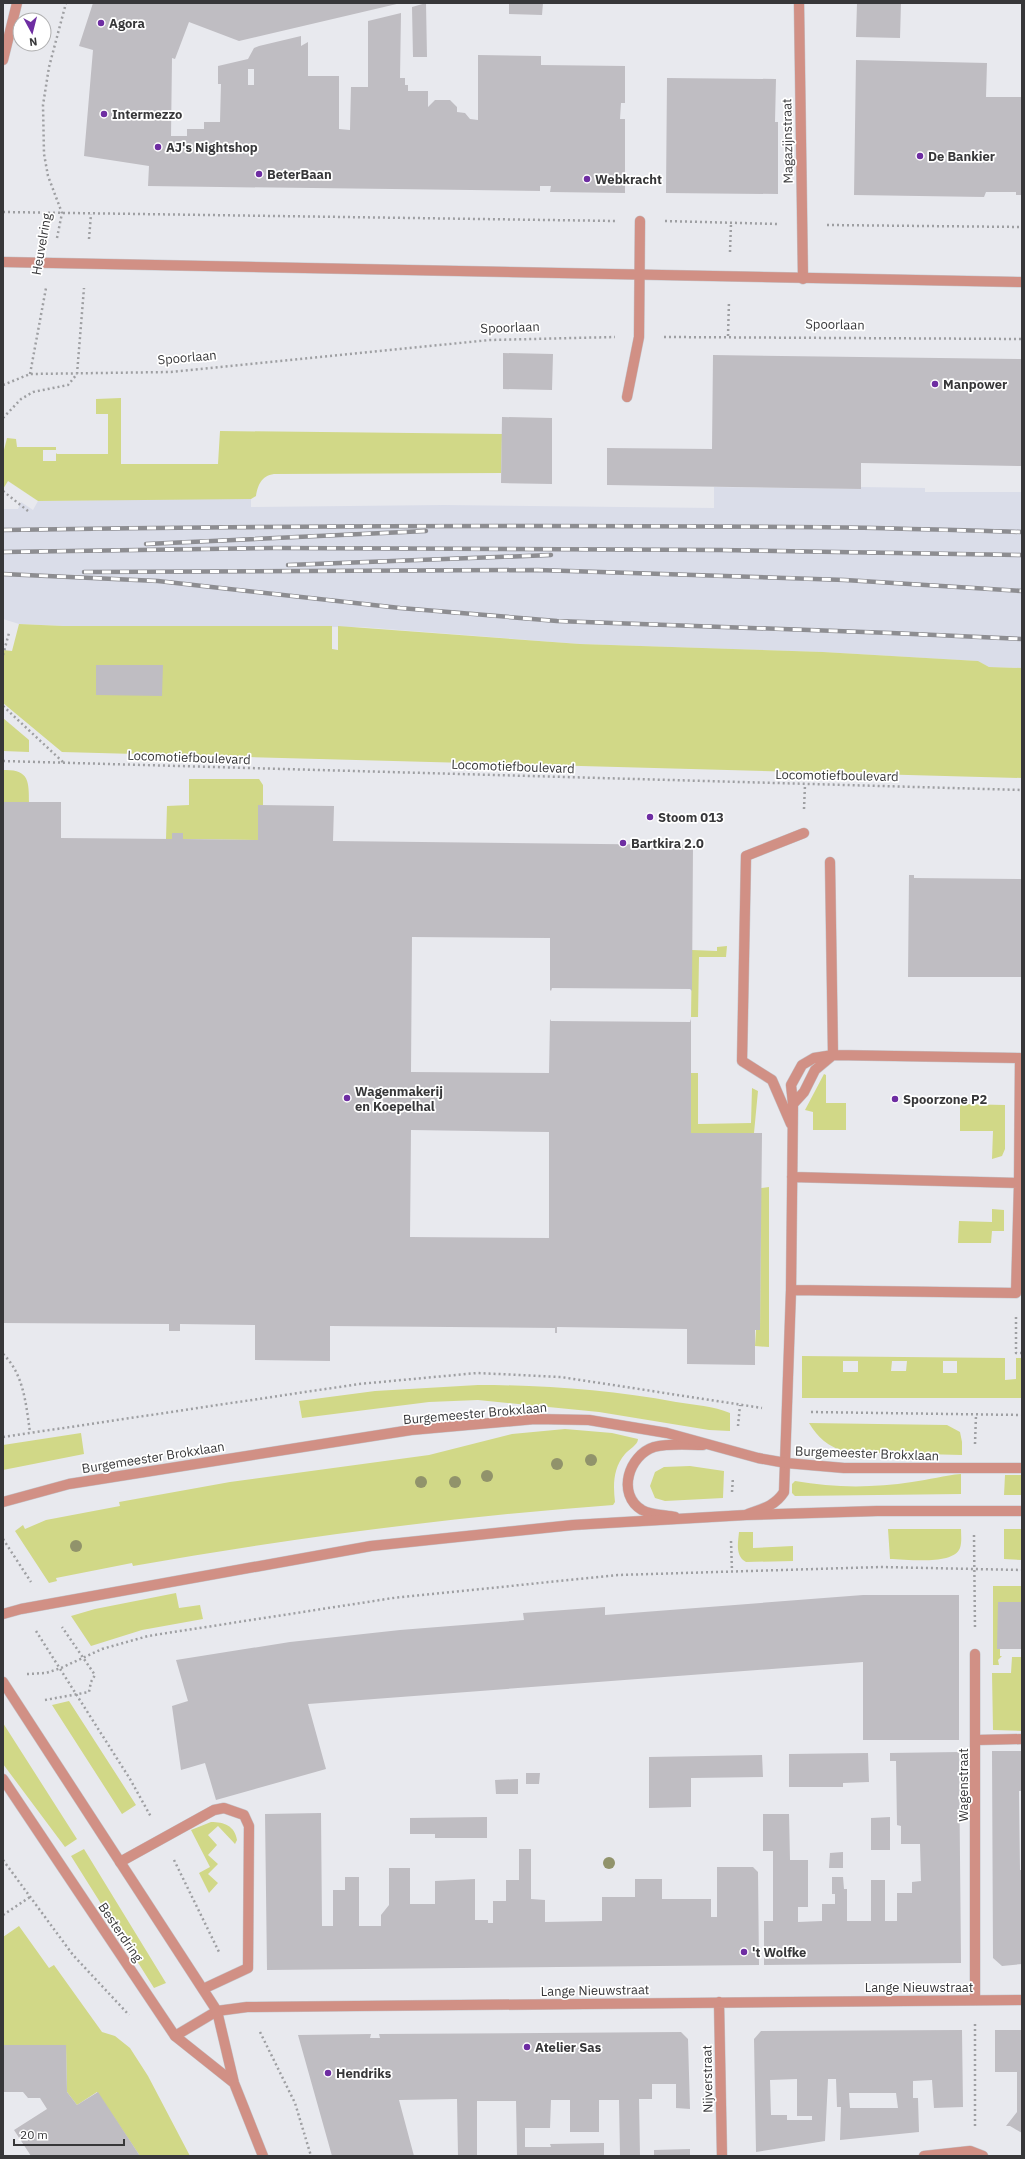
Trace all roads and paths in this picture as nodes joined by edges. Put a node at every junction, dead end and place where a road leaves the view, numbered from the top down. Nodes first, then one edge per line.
1 (18, 3) edge
2 (66, 3) edge
3 (798, 3) edge
4 (3, 60) edge
5 (3, 212) edge
6 (62, 213) junction
7 (91, 214) junction
8 (640, 221) junction
9 (802, 225) junction
10 (1022, 227) edge
11 (3, 262) edge
12 (51, 263) junction
13 (86, 264) junction
14 (641, 275) junction
15 (804, 279) junction
16 (1022, 282) edge
17 (639, 337) junction
18 (1022, 339) edge
19 (30, 374) junction
20 (77, 374) junction
21 (3, 385) edge
22 (627, 397) dead end
23 (3, 418) edge
24 (3, 491) edge
25 (28, 511) dead end
26 (9, 633) dead end
27 (3, 655) edge
28 (3, 706) edge
29 (3, 761) edge
30 (65, 763) junction
31 (1022, 790) edge
32 (804, 833) dead end
33 (830, 862) dead end
34 (833, 1054) junction
35 (793, 1104) junction
36 (793, 1128) junction
37 (792, 1177) junction
38 (1018, 1183) junction
39 (790, 1290) junction
40 (1016, 1293) junction
41 (1022, 1353) edge
42 (3, 1354) edge
43 (740, 1405) dead end
44 (30, 1432) dead end
45 (719, 1446) junction
46 (735, 1450) junction
47 (786, 1463) junction
48 (1022, 1468) edge
49 (3, 1502) edge
50 (1022, 1511) edge
51 (731, 1515) junction
52 (746, 1515) junction
53 (676, 1518) junction
54 (974, 1569) junction
55 (1022, 1570) edge
56 (732, 1571) junction
57 (21, 1608) junction
58 (3, 1614) edge
59 (975, 1654) joint
60 (61, 1668) junction
61 (25, 1674) dead end
62 (3, 1682) edge
63 (1022, 1739) edge
64 (977, 1740) junction
65 (3, 1779) edge
66 (162, 1838) junction
67 (120, 1862) junction
68 (30, 1897) dead end
69 (3, 1915) edge
70 (231, 1976) junction
71 (203, 1989) junction
72 (975, 2000) junction
73 (1022, 2000) edge
74 (719, 2002) junction
75 (247, 2007) junction
76 (217, 2011) junction
77 (176, 2036) junction
78 (234, 2083) junction
79 (970, 2151) junction
80 (263, 2156) edge
81 (310, 2156) edge
82 (722, 2156) edge
83 (924, 2156) edge
84 (983, 2156) edge

1 - 4 street
2 - 6 path, Heuvelring
3 - 9 street, Magazijnstraat
5 - 6 path
6 - 7 path
6 - 12 path, Heuvelring
7 - 8 path
7 - 13 path
8 - 9 path
8 - 14 street
9 - 10 path
9 - 15 street, Magazijnstraat
11 - 12 street
12 - 13 street
12 - 19 path, Heuvelring
13 - 14 street
13 - 20 path
14 - 15 street
14 - 17 street
15 - 16 street
17 - 18 path, Spoorlaan
17 - 20 path, Spoorlaan
17 - 22 street
19 - 20 path, Spoorlaan
19 - 21 path, Spoorlaan
20 - 23 path
24 - 25 path
26 - 27 path
28 - 30 path
29 - 30 path, Locomotiefboulevard
30 - 31 path, Locomotiefboulevard
32 - 36 street
33 - 34 street
34 - 35 street
34 - 35 street
34 - 38 street
35 - 36 street
36 - 37 street
37 - 38 street
37 - 39 street
38 - 40 street
39 - 40 street
39 - 47 street
40 - 41 path
42 - 44 path
43 - 46 path
45 - 46 street, Burgemeester Brokxlaan
45 - 49 street, Burgemeester Brokxlaan
45 - 53 street
46 - 47 street, Burgemeester Brokxlaan
46 - 51 path
47 - 48 street, Burgemeester Brokxlaan
47 - 52 street
50 - 52 street
51 - 52 street
51 - 53 street
51 - 56 path
53 - 57 street
54 - 55 path
54 - 56 path
54 - 59 path
56 - 60 path
57 - 58 street
57 - 60 path
59 - 64 street, Wagenstraat
60 - 61 path
60 - 66 path
62 - 67 street, Besterdring
63 - 64 street
64 - 72 street, Wagenstraat
65 - 77 street, Besterdring
66 - 67 street
66 - 70 path
66 - 70 street
67 - 71 street, Besterdring
68 - 69 path
70 - 71 street
71 - 76 street, Besterdring
72 - 73 street, Lange Nieuwstraat
72 - 74 street, Lange Nieuwstraat
72 - 79 path
74 - 75 street, Lange Nieuwstraat
74 - 82 street, Nijverstraat
75 - 76 street, Lange Nieuwstraat
75 - 81 path
76 - 77 street, Lange Nieuwstraat
76 - 78 street, Besterdring
77 - 78 street, Besterdring
78 - 80 street, Besterdring
79 - 83 street
79 - 84 street

